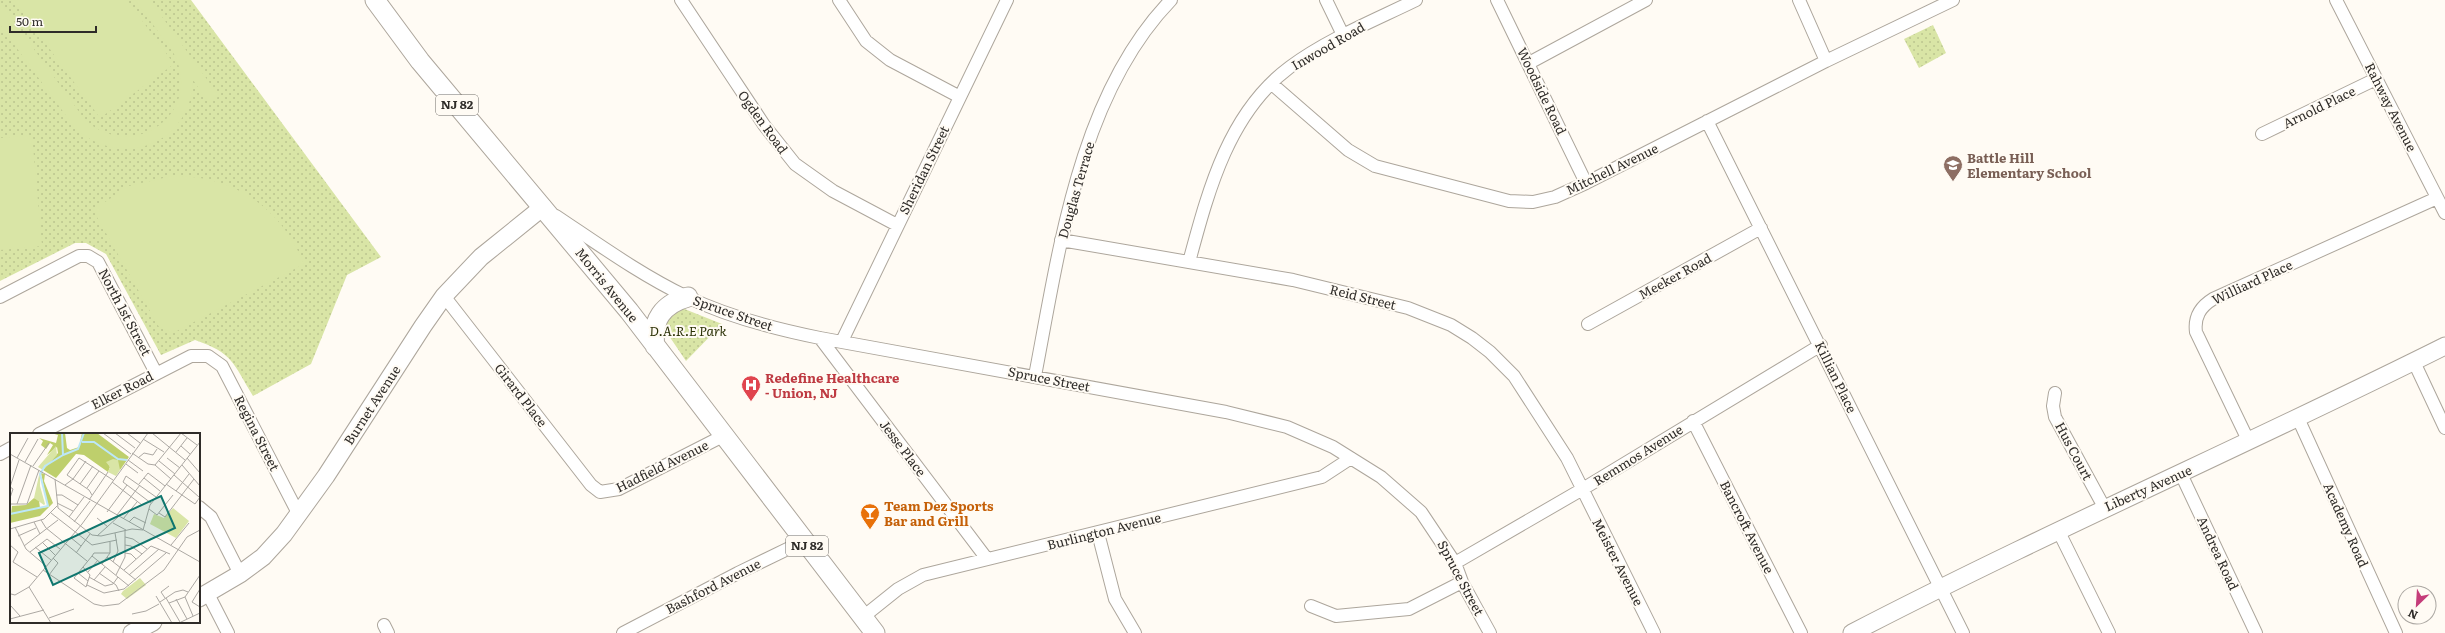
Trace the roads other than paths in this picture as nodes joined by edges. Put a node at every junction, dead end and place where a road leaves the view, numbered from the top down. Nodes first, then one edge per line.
1 (375, 0) edge
2 (681, 0) edge
3 (839, 0) edge
4 (1007, 0) edge
5 (1171, 0) edge
6 (1326, 0) edge
7 (1416, 0) edge
8 (1497, 0) edge
9 (1646, 0) edge
10 (1799, 0) edge
11 (2336, 0) edge
12 (1947, 1) edge
13 (1343, 35) junction
14 (1826, 61) junction
15 (1528, 63) junction
16 (2376, 79) junction
17 (1272, 84) junction
18 (960, 97) junction
19 (1707, 121) junction
20 (2262, 134) dead end
21 (1586, 182) junction
22 (2437, 198) junction
23 (543, 207) junction
24 (2445, 213) edge
25 (897, 225) junction
26 (1761, 228) junction
27 (1061, 240) junction
28 (1189, 262) junction
29 (444, 296) junction
30 (0, 298) edge
31 (688, 298) junction
32 (1588, 324) dead end
33 (820, 338) junction
34 (842, 341) junction
35 (1821, 345) junction
36 (655, 346) junction
37 (2445, 346) edge
38 (208, 356) joint
39 (2414, 362) junction
40 (156, 373) junction
41 (1035, 376) junction
42 (2055, 393) dead end
43 (2297, 416) junction
44 (1693, 421) junction
45 (2445, 428) edge
46 (41, 433) edge
47 (723, 436) junction
48 (2248, 440) junction
49 (10, 449) edge
50 (0, 454) edge
51 (1351, 458) junction
52 (2181, 474) junction
53 (1581, 490) junction
54 (600, 492) joint
55 (2104, 507) junction
56 (200, 508) edge
57 (299, 515) junction
58 (2058, 530) junction
59 (1098, 532) junction
60 (804, 541) junction
61 (987, 559) junction
62 (1455, 563) junction
63 (240, 574) junction
64 (1462, 582) junction
65 (1941, 587) junction
66 (204, 596) edge
67 (1311, 606) dead end
68 (863, 617) junction
69 (152, 623) edge
70 (132, 633) edge
71 (228, 633) edge
72 (624, 633) edge
73 (875, 633) edge
74 (1136, 633) edge
75 (1490, 633) edge
76 (1654, 633) edge
77 (1801, 633) edge
78 (1852, 633) edge
79 (1963, 633) edge
80 (2109, 633) edge
81 (2256, 633) edge
82 (2396, 633) edge

1 - 23 main road, Morris Avenue / NJ 82
2 - 25 street, Ogden Road
3 - 18 street
4 - 18 street, Sheridan Street
5 - 27 street, Douglas Terrace
6 - 13 street
7 - 13 street, Inwood Road
8 - 15 street, Woodside Road
9 - 15 street
10 - 14 street
11 - 16 street, Rahway Avenue
12 - 14 street, Mitchell Avenue
13 - 17 street, Inwood Road
14 - 19 street, Mitchell Avenue
15 - 21 street, Woodside Road
16 - 20 street, Arnold Place
16 - 22 street, Rahway Avenue
17 - 21 street, Mitchell Avenue
17 - 28 street, Inwood Road
18 - 25 street, Sheridan Street
19 - 21 street, Mitchell Avenue
19 - 26 street, Killian Place
22 - 24 street, Rahway Avenue
22 - 48 street, Williard Place
23 - 29 street, Burnet Avenue
23 - 31 street, Spruce Street
23 - 36 main road, Morris Avenue / NJ 82
25 - 34 street, Sheridan Street
26 - 32 street, Meeker Road
26 - 35 street, Killian Place
27 - 28 street, Reid Street
27 - 41 street, Douglas Terrace
28 - 53 street, Reid Street
29 - 54 street, Girard Place
29 - 57 street, Burnet Avenue
30 - 40 street, North 1st Street
31 - 33 street, Spruce Street
31 - 36 main road
33 - 34 street, Spruce Street
33 - 61 street, Jesse Place
34 - 41 street, Spruce Street
35 - 44 street, Remmos Avenue
35 - 65 street, Killian Place
36 - 47 main road, Morris Avenue / NJ 82
37 - 39 street, Liberty Avenue
38 - 40 street, Elker Road
38 - 57 street, Regina Street
39 - 43 street, Liberty Avenue
39 - 45 street
40 - 46 street, Elker Road
41 - 51 street, Spruce Street
42 - 55 street, Hus Court
43 - 48 street, Liberty Avenue
43 - 82 street, Academy Road
44 - 53 street, Remmos Avenue
44 - 77 street, Bancroft Avenue
47 - 54 street, Hadfield Avenue
47 - 60 main road, Morris Avenue / NJ 82
48 - 52 street, Liberty Avenue
49 - 50 street
51 - 59 street, Burlington Avenue
51 - 62 street, Spruce Street
52 - 55 street, Liberty Avenue
52 - 81 street, Andrea Road
53 - 62 street, Remmos Avenue
53 - 76 street, Meister Avenue
55 - 58 street, Liberty Avenue
56 - 63 street
57 - 63 street, Burnet Avenue
58 - 65 street, Liberty Avenue
58 - 80 street
59 - 61 street, Burlington Avenue
59 - 74 street
60 - 68 main road, Morris Avenue / NJ 82
60 - 72 street, Bashford Avenue
61 - 68 street, Burlington Avenue
62 - 64 street, Spruce Street
63 - 66 street, Burnet Avenue
64 - 67 street
64 - 75 street, Spruce Street
65 - 78 street, Liberty Avenue
65 - 79 street, Killian Place
66 - 71 street
68 - 73 main road, Morris Avenue / NJ 82
69 - 70 street

